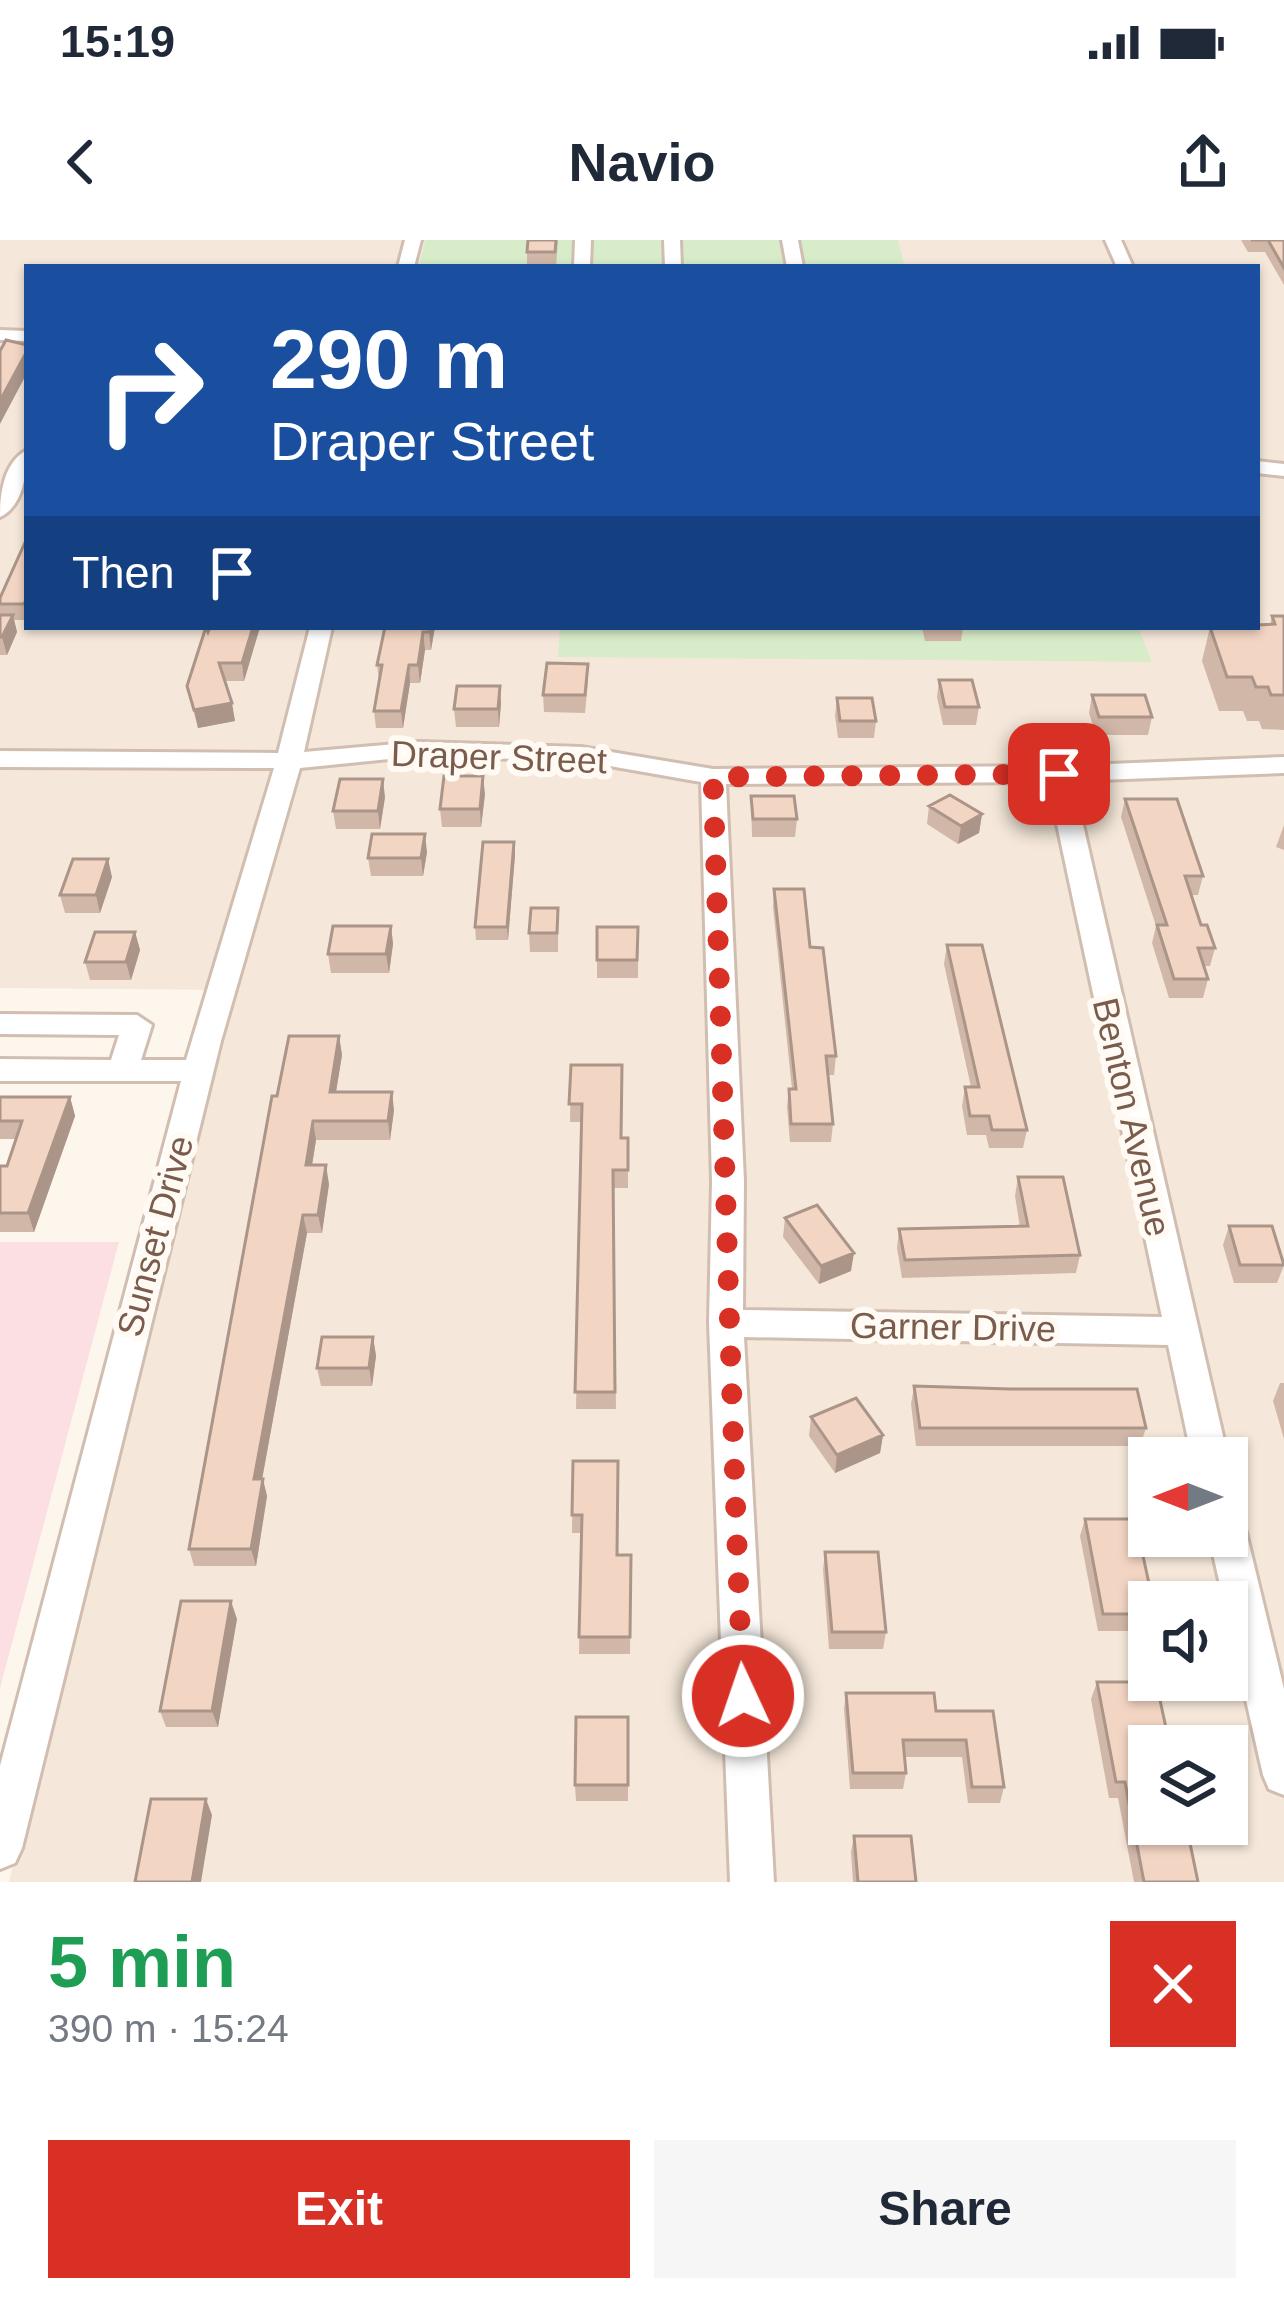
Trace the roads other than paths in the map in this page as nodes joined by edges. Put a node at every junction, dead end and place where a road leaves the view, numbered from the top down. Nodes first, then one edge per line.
1 (24, 462) edge
2 (0, 511) edge
3 (320, 630) edge
4 (0, 759) edge
5 (289, 761) junction
6 (1284, 765) edge
7 (1059, 774) junction
8 (713, 777) junction
9 (0, 1024) edge
10 (0, 1070) edge
11 (122, 1071) junction
12 (198, 1071) junction
13 (726, 1323) junction
14 (1180, 1331) junction
15 (1205, 1437) edge
16 (1233, 1557) edge
17 (5, 1772) edge
18 (1284, 1775) edge
19 (0, 1848) edge
20 (752, 1882) edge

1 - 2 street
3 - 5 street, Sunset Drive
4 - 5 street, Draper Street
5 - 8 street, Draper Street
5 - 12 street, Sunset Drive
6 - 7 street, Draper Street
7 - 8 street, Draper Street
7 - 14 street, Benton Avenue
8 - 13 street
9 - 11 street
10 - 11 street
11 - 12 street
12 - 17 street, Sunset Drive
13 - 14 street, Garner Drive
13 - 20 street
14 - 15 street, Benton Avenue
16 - 18 street
17 - 19 street, Sunset Drive

